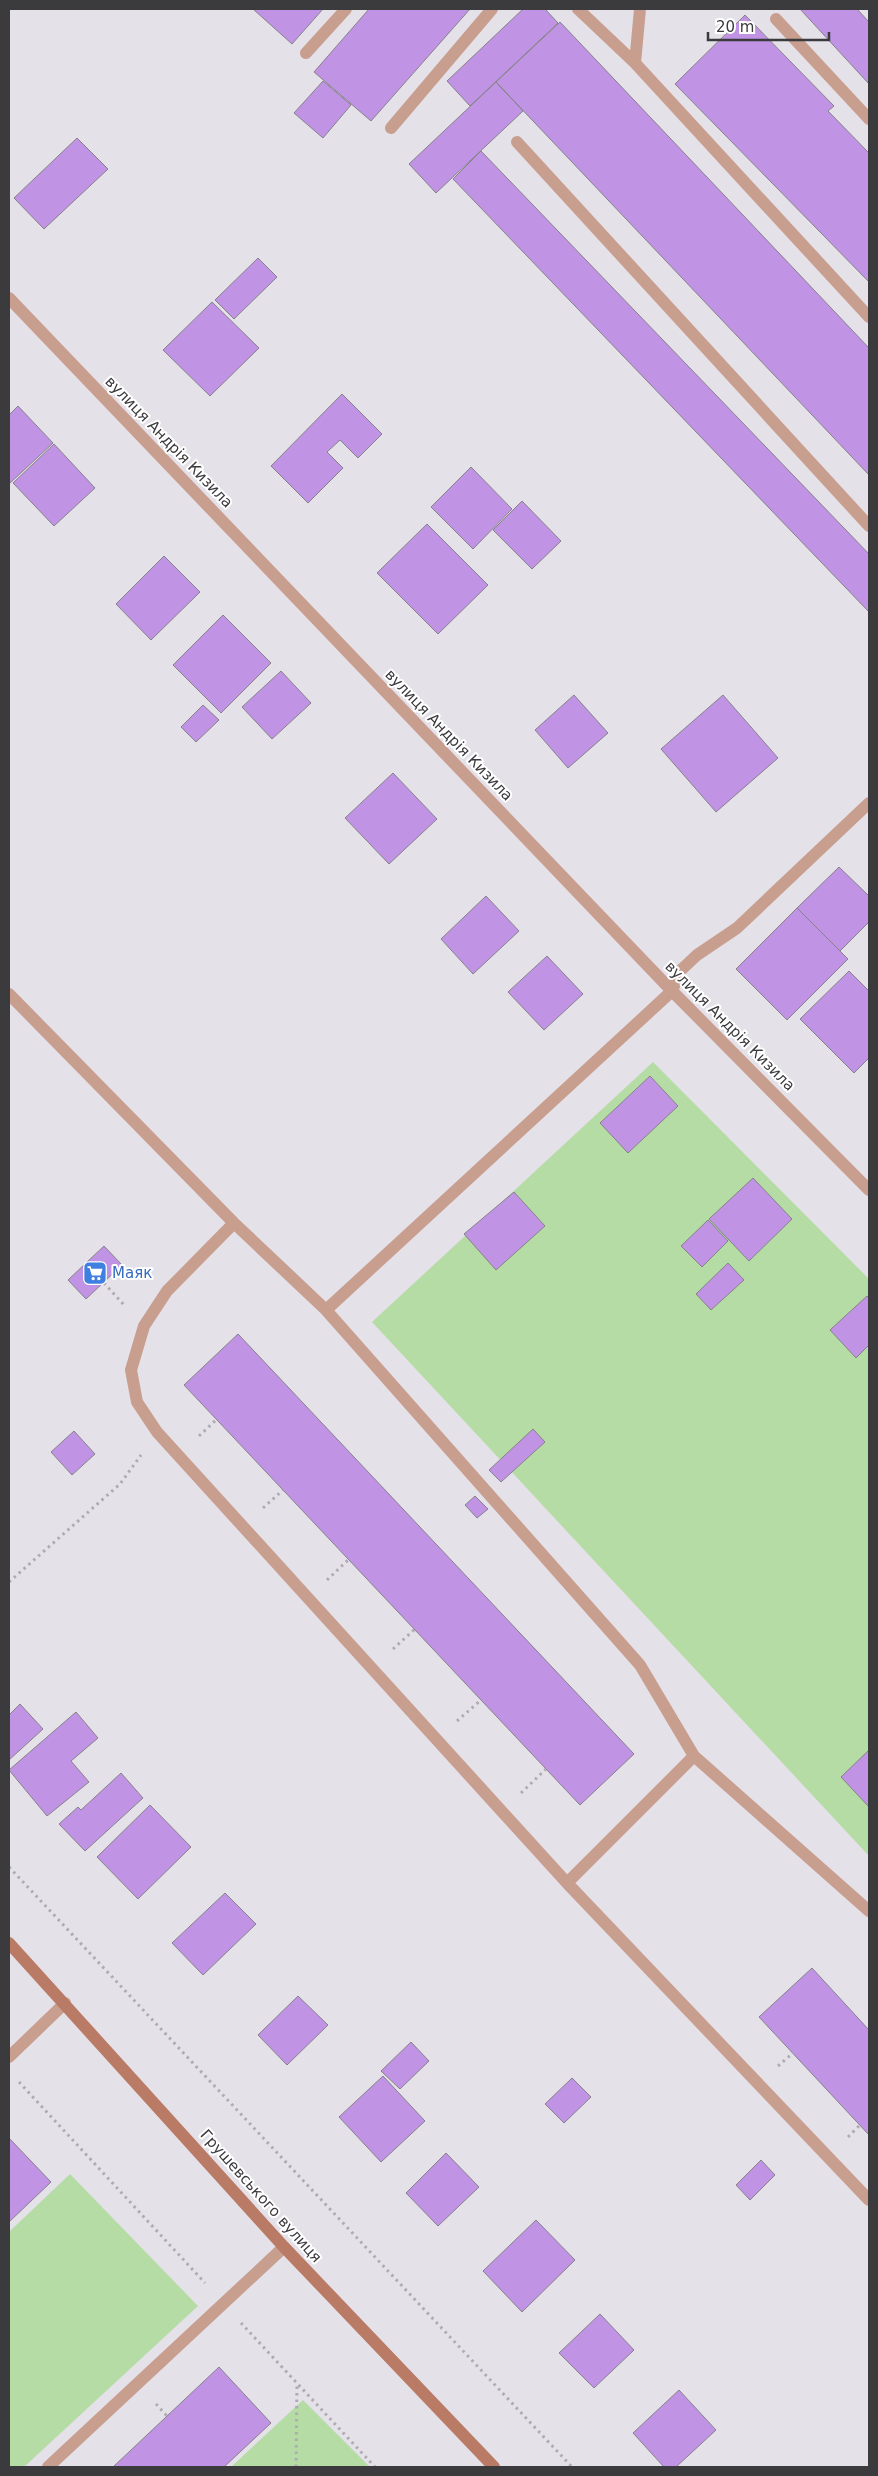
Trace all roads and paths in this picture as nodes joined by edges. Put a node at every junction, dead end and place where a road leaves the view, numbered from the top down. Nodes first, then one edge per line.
1 (346, 9) edge
2 (492, 9) edge
3 (578, 9) edge
4 (640, 9) edge
5 (776, 19) dead end
6 (306, 53) dead end
7 (635, 63) junction
8 (869, 119) edge
9 (390, 128) dead end
10 (516, 142) dead end
11 (9, 298) edge
12 (869, 317) edge
13 (869, 526) edge
14 (869, 803) edge
15 (672, 991) junction
16 (9, 994) edge
17 (869, 1190) edge
18 (234, 1223) junction
19 (326, 1310) junction
20 (157, 1432) junction
21 (9, 1582) edge
22 (694, 1756) junction
23 (546, 1769) dead end
24 (502, 1811) junction
25 (9, 1866) edge
26 (567, 1883) junction
27 (869, 1911) edge
28 (9, 1944) edge
29 (64, 2003) junction
30 (9, 2057) edge
31 (16, 2078) dead end
32 (869, 2200) edge
33 (284, 2247) junction
34 (224, 2304) junction
35 (297, 2382) junction
36 (48, 2467) edge
37 (296, 2467) edge
38 (375, 2467) edge
39 (494, 2467) edge
40 (572, 2467) edge

1 - 6 street
2 - 9 street
3 - 7 street
4 - 7 street
5 - 8 street
7 - 12 street
10 - 13 street
11 - 15 street, вулиця Андрія Кизила
14 - 15 street
15 - 17 street, вулиця Андрія Кизила
15 - 19 street
16 - 18 street
18 - 19 street
18 - 20 street
19 - 22 street
20 - 21 path
20 - 24 street
22 - 26 street
22 - 27 street
23 - 24 path
24 - 26 street
25 - 40 path
26 - 32 street
28 - 29 street, Грушевського вулиця
29 - 30 street
29 - 33 street, Грушевського вулиця
31 - 34 path
33 - 34 street
33 - 39 street, Грушевського вулиця
34 - 35 path
34 - 36 street
35 - 37 path
35 - 38 path

